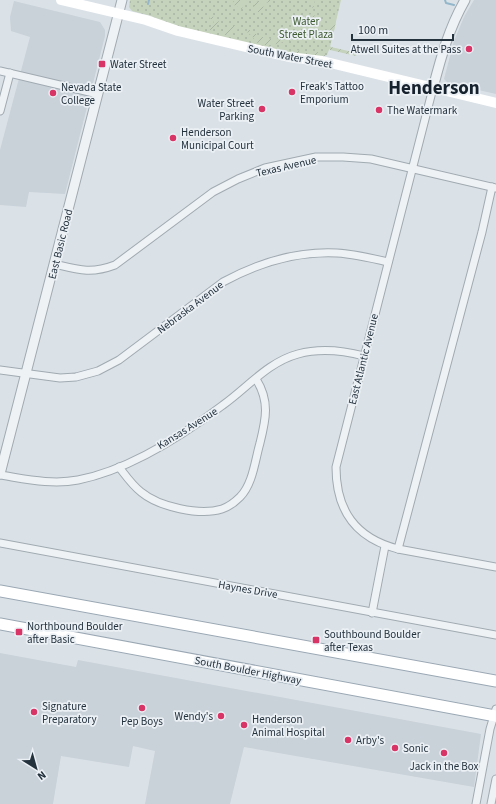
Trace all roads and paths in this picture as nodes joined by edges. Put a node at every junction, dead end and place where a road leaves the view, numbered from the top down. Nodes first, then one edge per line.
1 (61, 0) edge
2 (122, 0) edge
3 (465, 0) edge
4 (119, 14) junction
5 (0, 71) edge
6 (10, 73) junction
7 (433, 88) junction
8 (98, 94) junction
9 (496, 103) edge
10 (0, 111) edge
11 (412, 168) junction
12 (494, 187) edge
13 (388, 262) junction
14 (54, 264) junction
15 (364, 356) junction
16 (0, 370) edge
17 (26, 374) junction
18 (256, 379) junction
19 (120, 467) junction
20 (0, 475) edge
21 (0, 543) edge
22 (385, 546) junction
23 (398, 550) junction
24 (496, 567) edge
25 (0, 592) edge
26 (372, 613) junction
27 (0, 624) edge
28 (496, 636) edge
29 (496, 681) edge
30 (495, 713) edge
31 (496, 779) edge
32 (476, 804) edge
33 (491, 804) edge

1 - 4 main road, South Water Street
2 - 4 street, East Basic Road
3 - 7 street
4 - 7 main road, South Water Street
4 - 8 street, East Basic Road
5 - 6 street
6 - 8 street
6 - 10 street
7 - 9 main road, South Water Street
7 - 11 street, East Atlantic Avenue
8 - 14 street, East Basic Road
11 - 12 street, Texas Avenue
11 - 13 street, East Atlantic Avenue
11 - 14 street, Texas Avenue
12 - 23 street
13 - 15 street, East Atlantic Avenue
13 - 17 street, Nebraska Avenue
14 - 17 street, East Basic Road
15 - 18 street, Kansas Avenue
15 - 22 street, East Atlantic Avenue
16 - 17 street, Nebraska Avenue
17 - 20 street, East Basic Road
18 - 19 street, Kansas Avenue
18 - 19 street
19 - 20 street, Kansas Avenue
21 - 26 street, Haynes Drive
22 - 23 street, East Atlantic Avenue
22 - 26 street
23 - 24 street, East Atlantic Avenue
25 - 29 main road
26 - 28 street, Haynes Drive
27 - 30 main road, South Boulder Highway
30 - 32 street
31 - 33 street

